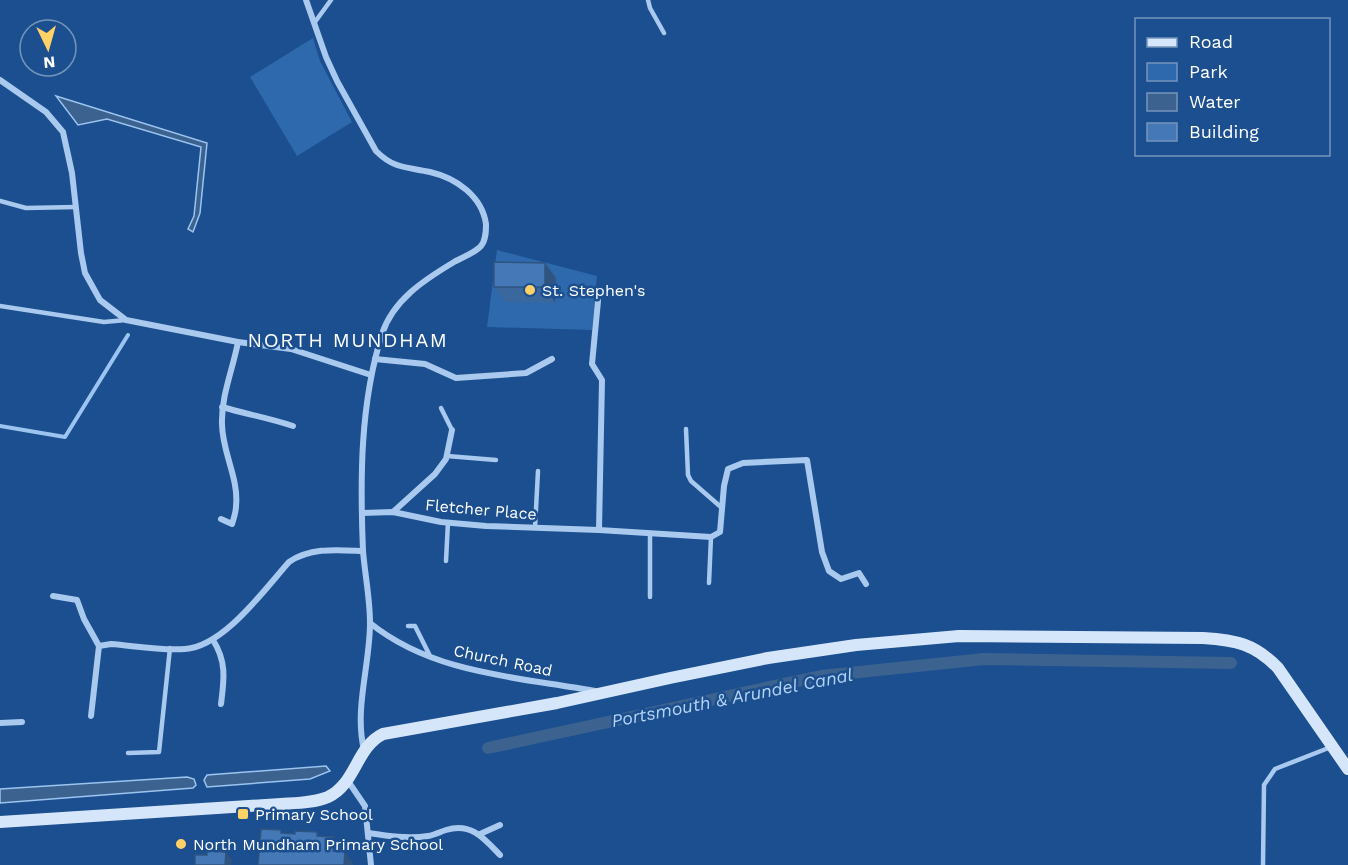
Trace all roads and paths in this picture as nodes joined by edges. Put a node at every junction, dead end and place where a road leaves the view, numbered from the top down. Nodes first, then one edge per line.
1 (306, 0) edge
2 (331, 0) edge
3 (648, 0) edge
4 (315, 22) junction
5 (664, 33) dead end
6 (0, 80) edge
7 (0, 201) edge
8 (76, 207) junction
9 (598, 301) dead end
10 (0, 306) edge
11 (126, 320) junction
12 (238, 342) junction
13 (375, 359) junction
14 (552, 359) dead end
15 (371, 375) junction
16 (222, 407) junction
17 (441, 408) dead end
18 (292, 426) dead end
19 (686, 429) dead end
20 (452, 430) joint
21 (447, 456) junction
22 (496, 460) dead end
23 (538, 471) dead end
24 (722, 508) junction
25 (393, 512) junction
26 (362, 513) junction
27 (221, 519) dead end
28 (448, 522) junction
29 (536, 528) junction
30 (599, 530) junction
31 (650, 533) junction
32 (711, 537) junction
33 (363, 550) junction
34 (446, 561) dead end
35 (709, 583) dead end
36 (866, 584) dead end
37 (52, 596) dead end
38 (650, 597) dead end
39 (370, 623) junction
40 (408, 626) dead end
41 (213, 640) junction
42 (99, 646) junction
43 (170, 648) junction
44 (430, 656) junction
45 (604, 693) junction
46 (221, 704) dead end
47 (91, 716) dead end
48 (22, 722) dead end
49 (0, 723) edge
50 (1332, 746) junction
51 (365, 750) junction
52 (128, 753) dead end
53 (1348, 769) edge
54 (348, 781) junction
55 (0, 822) edge
56 (501, 825) dead end
57 (368, 833) junction
58 (480, 834) junction
59 (500, 855) dead end
60 (372, 865) edge
61 (1263, 865) edge

1 - 4 street
2 - 4 lane
3 - 5 lane
4 - 13 street
6 - 8 street
7 - 8 lane
8 - 11 street
9 - 30 street
10 - 11 lane
11 - 12 street
12 - 15 street
12 - 16 street
13 - 14 street
13 - 15 street
15 - 26 street
16 - 18 street
16 - 27 street
17 - 20 lane
19 - 24 lane
20 - 21 street
21 - 22 lane
21 - 25 street
23 - 29 lane
24 - 32 street
24 - 36 street
25 - 26 street, Fletcher Place
25 - 28 street, Fletcher Place
26 - 33 street
28 - 29 street, Fletcher Place
28 - 34 lane
29 - 30 street, Fletcher Place
30 - 31 street, Fletcher Place
31 - 32 street, Fletcher Place
31 - 38 lane
32 - 35 lane
33 - 39 street
33 - 41 street
37 - 42 street
39 - 44 street, Church Road
39 - 51 street
40 - 44 lane
41 - 43 street
41 - 46 street
42 - 43 street
42 - 47 street
43 - 52 lane
44 - 45 street, Church Road
45 - 50 main road
45 - 51 main road
48 - 49 street
50 - 53 main road
50 - 61 lane
51 - 54 main road
54 - 55 main road
54 - 57 street
56 - 58 street
57 - 58 street
57 - 60 street
58 - 59 street

